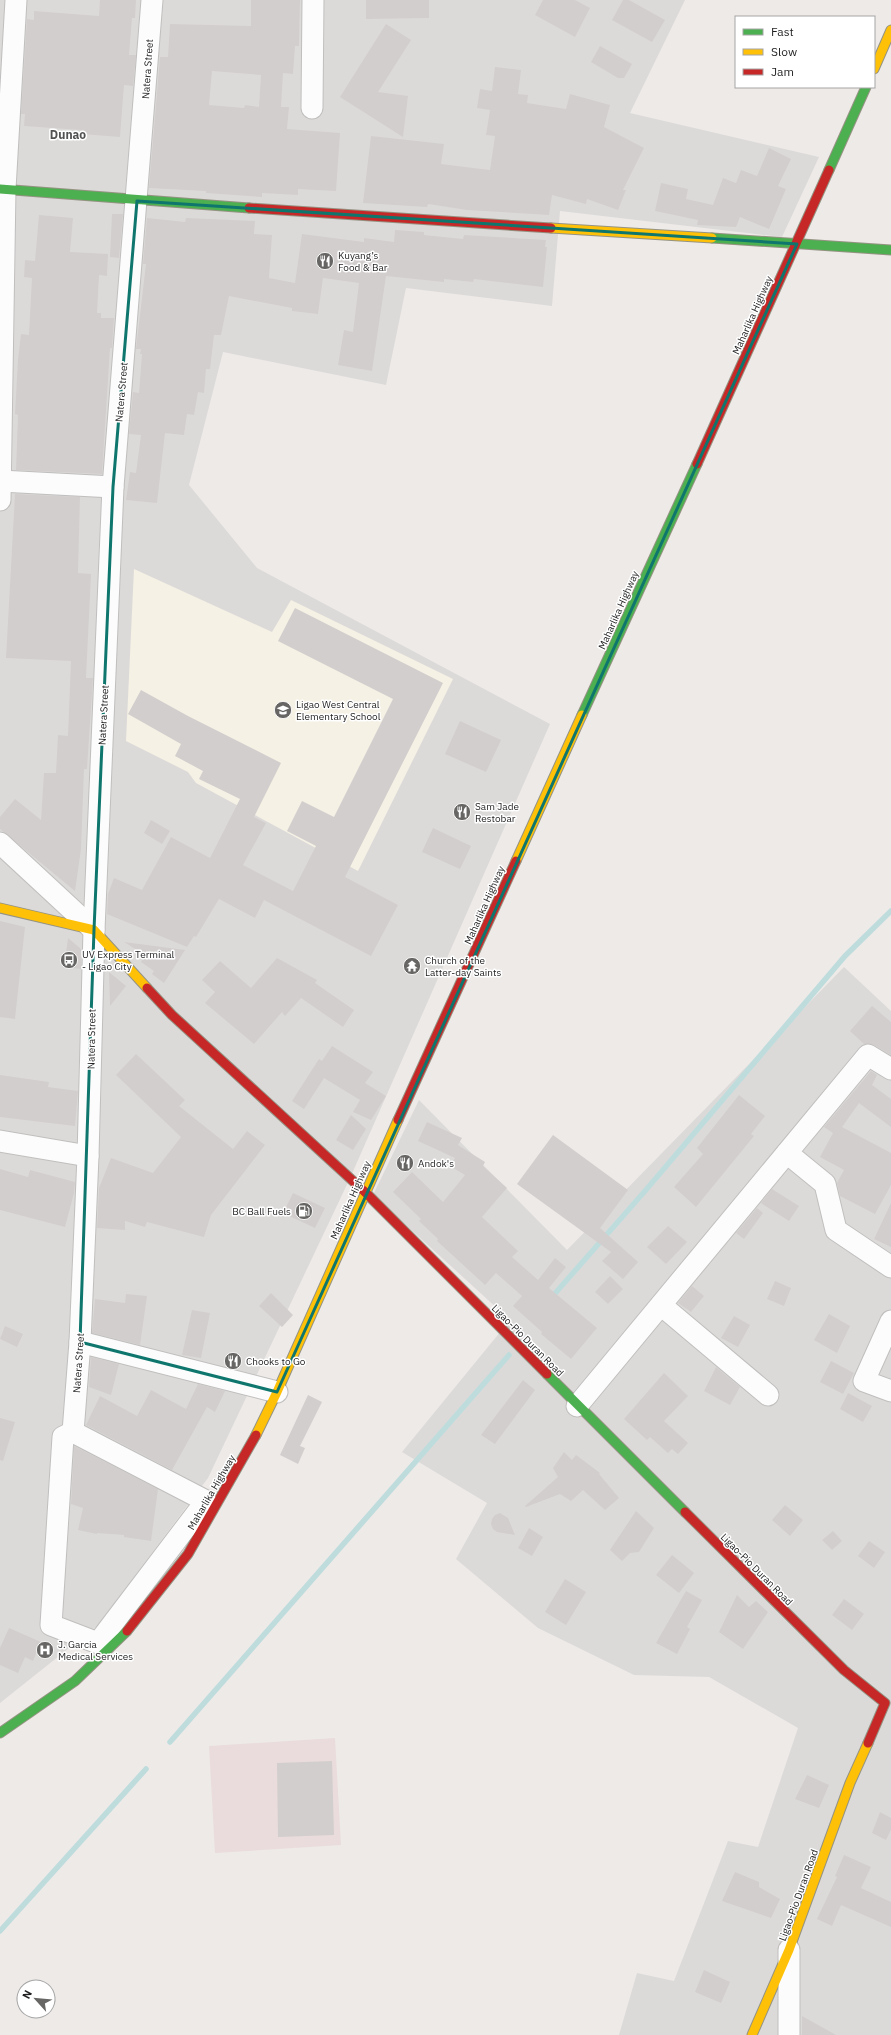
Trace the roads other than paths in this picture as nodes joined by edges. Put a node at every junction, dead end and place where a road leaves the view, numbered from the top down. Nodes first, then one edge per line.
1 (16, 0) edge
2 (152, 0) edge
3 (313, 0) edge
4 (891, 30) edge
5 (875, 67) edge
6 (866, 88) edge
7 (312, 108) dead end
8 (2, 189) edge
9 (137, 201) junction
10 (796, 244) junction
11 (891, 250) edge
12 (113, 487) junction
13 (0, 488) edge
14 (0, 843) edge
15 (0, 908) edge
16 (94, 930) junction
17 (891, 1069) edge
18 (0, 1142) edge
19 (787, 1153) junction
20 (88, 1156) junction
21 (365, 1192) junction
22 (891, 1267) edge
23 (661, 1305) junction
24 (891, 1321) edge
25 (80, 1342) junction
26 (891, 1391) edge
27 (277, 1392) junction
28 (768, 1395) dead end
29 (577, 1406) junction
30 (73, 1432) junction
31 (888, 1706) edge
32 (0, 1733) edge
33 (790, 1950) junction
34 (752, 2035) edge
35 (789, 2035) edge

1 - 8 street
2 - 9 street, Natera Street
3 - 7 street
4 - 5 main road
6 - 10 main road, Maharlika Highway
8 - 9 main road
8 - 13 street
9 - 10 main road
9 - 12 street, Natera Street
10 - 11 main road
10 - 21 main road, Maharlika Highway
12 - 13 street
12 - 16 street, Natera Street
14 - 16 street
15 - 16 main road
16 - 20 street, Natera Street
16 - 21 main road, Ligao-Pio Duran Road
17 - 19 street
18 - 20 street
19 - 22 street
19 - 23 street
20 - 25 street, Natera Street
21 - 27 main road, Maharlika Highway
21 - 29 main road, Ligao-Pio Duran Road
23 - 28 street
23 - 29 street
24 - 26 street
25 - 27 street
25 - 30 street, Natera Street
27 - 32 main road, Maharlika Highway
29 - 31 main road, Ligao-Pio Duran Road
30 - 30 street
31 - 33 main road, Ligao-Pio Duran Road
33 - 34 main road, Ligao-Pio Duran Road
33 - 35 street

